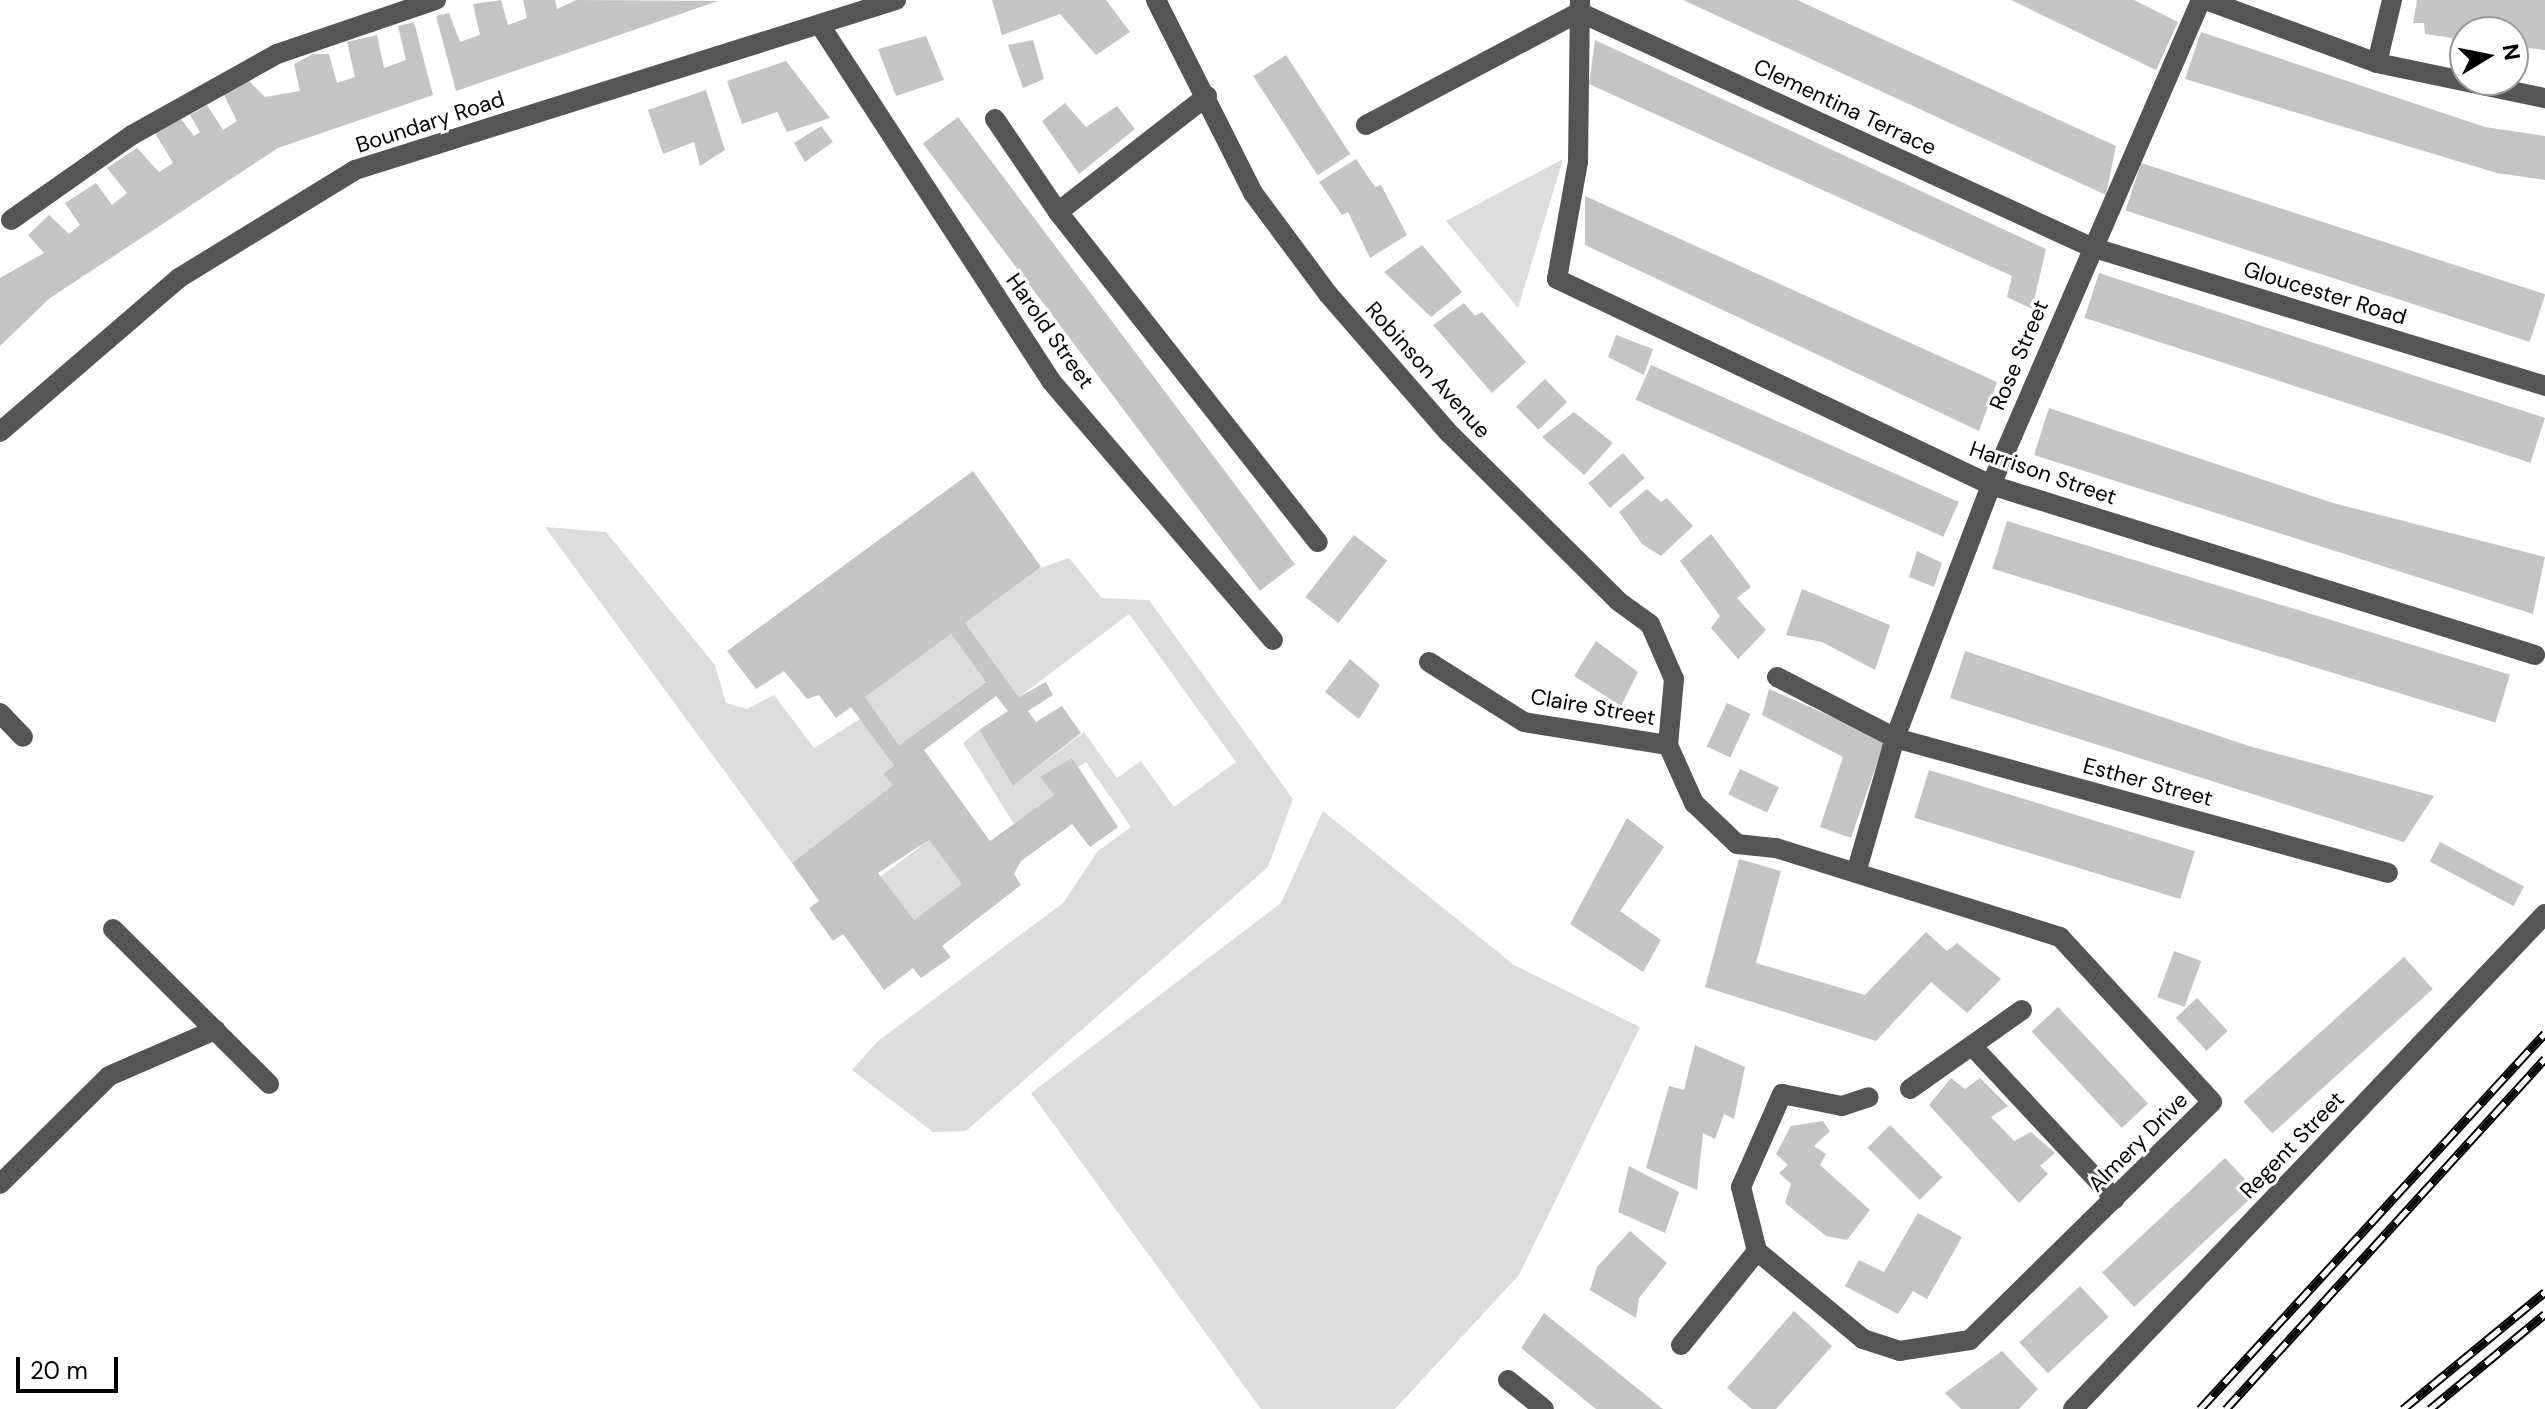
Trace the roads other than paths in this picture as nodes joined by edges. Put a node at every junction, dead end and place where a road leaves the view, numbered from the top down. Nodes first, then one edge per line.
1 (436, 0) edge
2 (896, 0) edge
3 (1156, 0) edge
4 (2204, 0) edge
5 (2392, 0) edge
6 (1580, 6) edge
7 (848, 8) edge
8 (820, 25) junction
9 (2377, 63) junction
10 (1207, 96) junction
11 (2545, 98) edge
12 (995, 119) dead end
13 (1366, 125) dead end
14 (1058, 212) junction
15 (11, 220) dead end
16 (2091, 247) junction
17 (2545, 386) edge
18 (0, 432) edge
19 (1991, 485) junction
20 (1318, 542) dead end
21 (1273, 640) dead end
22 (2535, 655) dead end
23 (1429, 662) dead end
24 (1777, 677) dead end
25 (0, 713) edge
26 (23, 737) dead end
27 (1895, 738) junction
28 (1668, 745) junction
29 (1856, 873) junction
30 (2388, 873) dead end
31 (2545, 914) edge
32 (113, 929) dead end
33 (2022, 1010) dead end
34 (215, 1030) junction
35 (1975, 1049) junction
36 (269, 1084) dead end
37 (1910, 1089) dead end
38 (1869, 1097) dead end
39 (0, 1184) edge
40 (2115, 1199) junction
41 (1757, 1251) junction
42 (1681, 1345) dead end
43 (1508, 1380) dead end
44 (1544, 1409) edge
45 (2073, 1409) edge

1 - 15 street
2 - 7 street, Boundary Road
3 - 10 street, Robinson Avenue
4 - 9 street
4 - 16 street, Rose Street
5 - 9 street
6 - 13 street
6 - 16 street, Clementina Terrace
6 - 19 street, Harrison Street
7 - 8 street, Boundary Road
8 - 18 street, Boundary Road
8 - 21 street, Harold Street
9 - 11 street
10 - 14 street
10 - 28 street, Robinson Avenue
12 - 14 street
14 - 20 street
16 - 17 street, Gloucester Road
16 - 19 street, Rose Street
19 - 22 street, Harrison Street
19 - 27 street, Rose Street
23 - 28 street, Claire Street
24 - 27 street, Esther Street
25 - 26 street
27 - 29 street, Rose Street
27 - 30 street, Esther Street
28 - 29 street, Almery Drive
29 - 40 street, Almery Drive
31 - 45 street, Regent Street
32 - 34 street
33 - 35 street
34 - 36 street
34 - 39 street
35 - 37 street
35 - 40 street
38 - 41 street
40 - 41 street, Almery Drive
41 - 42 street
43 - 44 street

